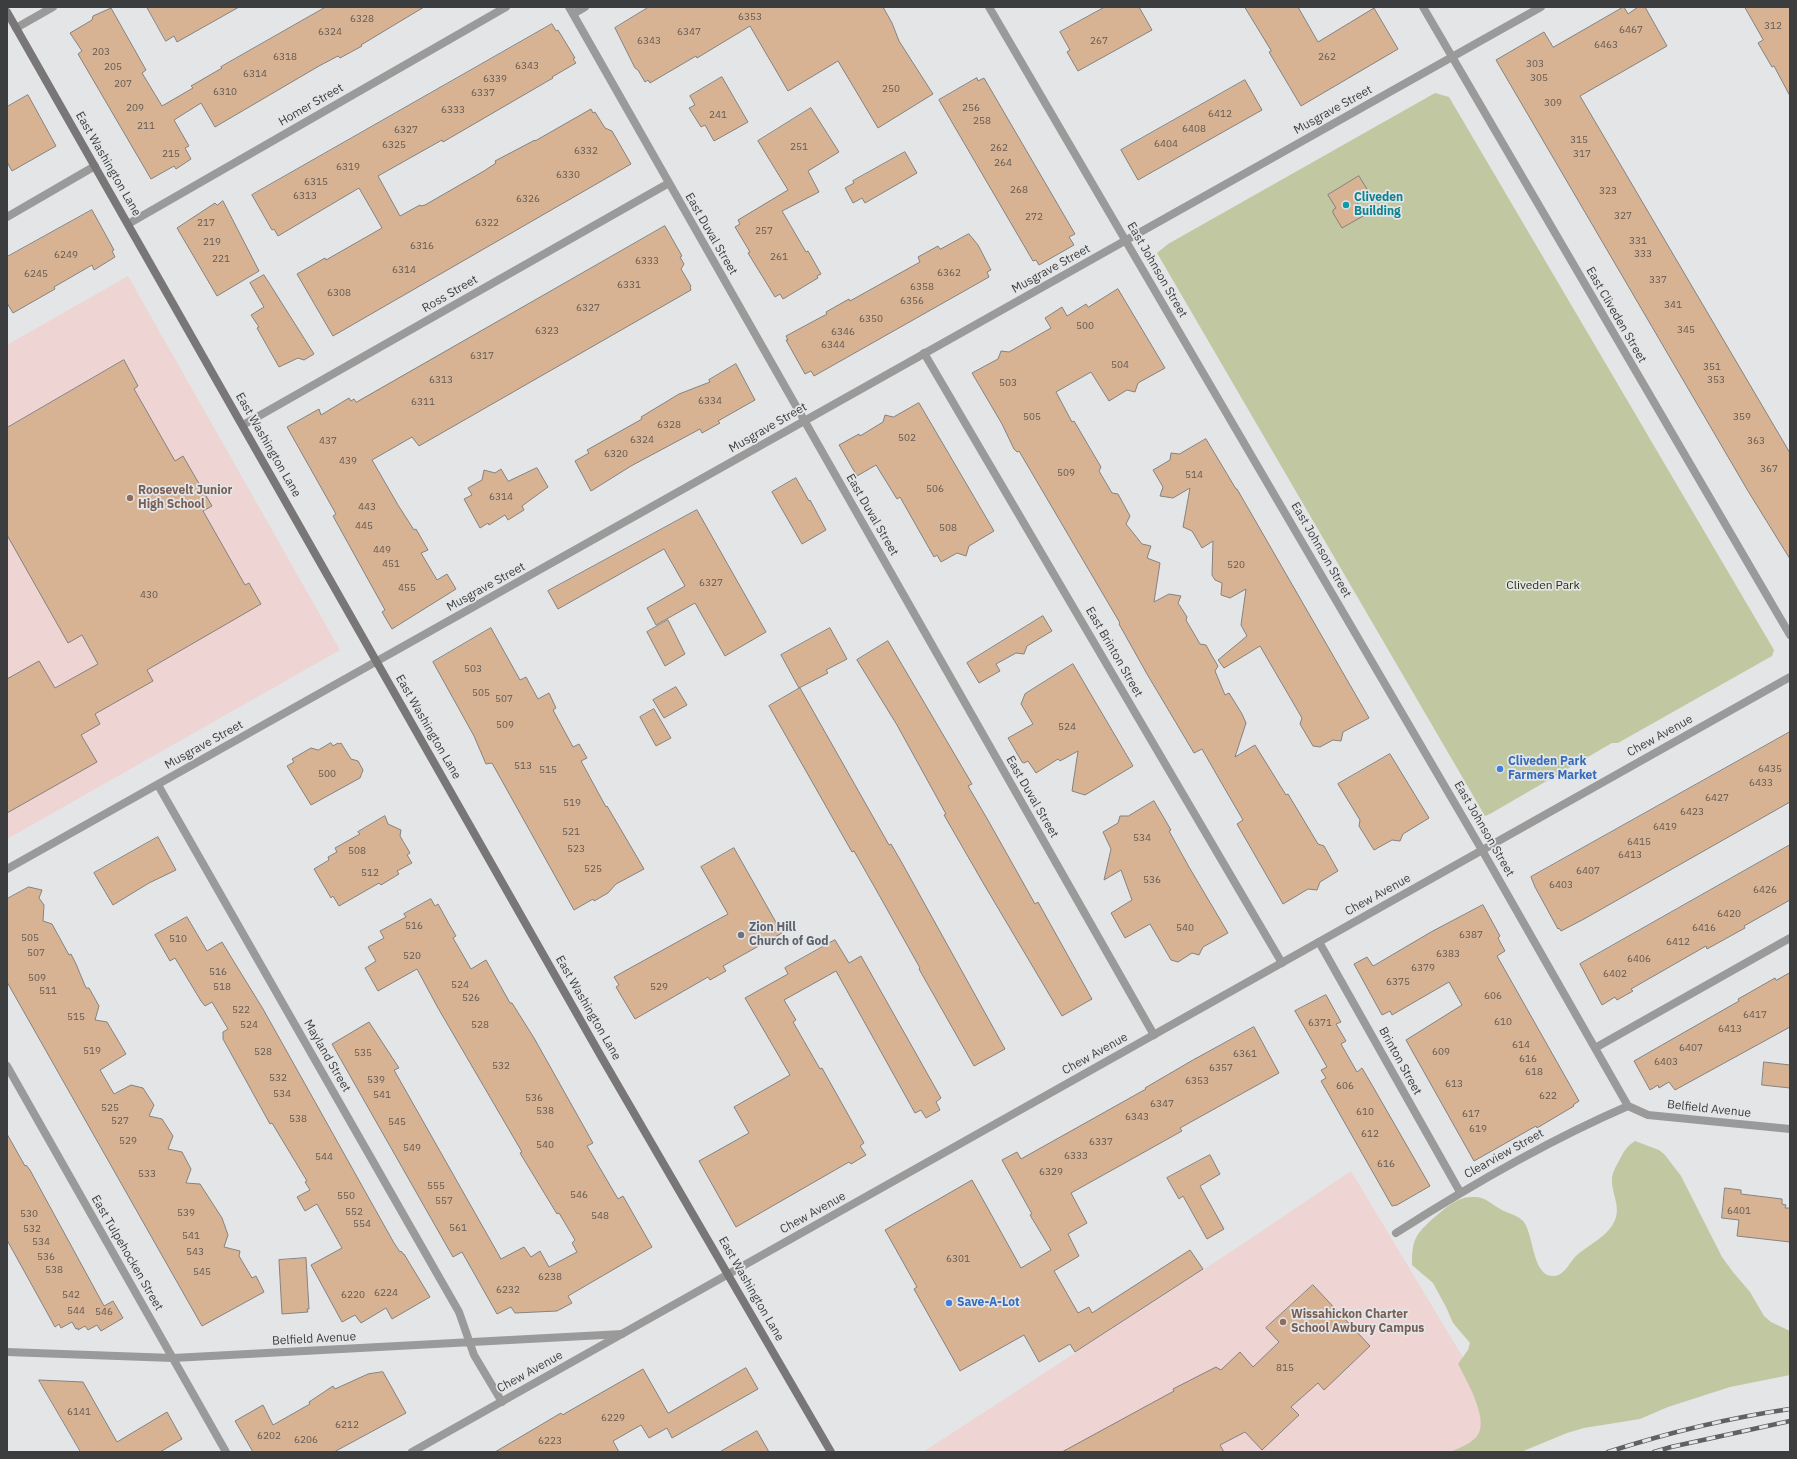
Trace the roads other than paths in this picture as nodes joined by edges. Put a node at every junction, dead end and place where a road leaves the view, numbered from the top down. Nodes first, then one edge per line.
1 (53, 7) edge
2 (506, 7) edge
3 (585, 7) edge
4 (989, 7) edge
5 (1423, 7) edge
6 (1541, 7) edge
7 (571, 10) edge
8 (7, 12) edge
9 (16, 28) junction
10 (1452, 57) junction
11 (96, 166) junction
12 (669, 183) junction
13 (7, 216) edge
14 (128, 224) junction
15 (1125, 240) junction
16 (924, 353) junction
17 (804, 421) junction
18 (243, 425) junction
19 (1790, 635) edge
20 (378, 662) junction
21 (1790, 677) edge
22 (158, 785) junction
23 (1482, 850) junction
24 (7, 869) edge
25 (1790, 938) edge
26 (1319, 942) junction
27 (1282, 962) junction
28 (1154, 1035) junction
29 (1596, 1048) junction
30 (7, 1066) edge
31 (1628, 1106) junction
32 (1790, 1129) edge
33 (1460, 1192) junction
34 (1396, 1234) dead end
35 (728, 1274) junction
36 (622, 1334) junction
37 (470, 1342) junction
38 (7, 1352) edge
39 (173, 1358) junction
40 (502, 1402) junction
41 (226, 1452) edge
42 (412, 1452) edge
43 (831, 1452) edge

1 - 9 street
2 - 14 street, Homer Street
3 - 7 street
4 - 15 street, East Johnson Street
5 - 10 street, East Cliveden Street
6 - 10 street, Musgrave Street
7 - 12 street, East Duval Street
8 - 9 main road, East Washington Lane
9 - 11 main road, East Washington Lane
10 - 15 street, Musgrave Street
10 - 19 street, East Cliveden Street
11 - 13 street
11 - 14 main road, East Washington Lane
12 - 17 street, East Duval Street
12 - 18 street, Ross Street
14 - 18 main road, East Washington Lane
15 - 16 street, Musgrave Street
15 - 23 street, East Johnson Street
16 - 17 street, Musgrave Street
16 - 27 street, East Brinton Street
17 - 20 street, Musgrave Street
17 - 28 street, East Duval Street
18 - 20 main road, East Washington Lane
20 - 22 street, Musgrave Street
20 - 35 main road, East Washington Lane
21 - 23 street, Chew Avenue
22 - 24 street, Musgrave Street
22 - 37 street, Mayland Street
23 - 26 street, Chew Avenue
23 - 29 street, East Johnson Street
25 - 29 street
26 - 27 street, Chew Avenue
26 - 33 street, Brinton Street
27 - 28 street, Chew Avenue
28 - 35 street, Chew Avenue
29 - 31 street, East Johnson Street
30 - 39 street, East Tulpehocken Street
31 - 32 street, Belfield Avenue
31 - 33 street, Clearview Street
33 - 34 street, Clearview Street
35 - 36 street, Chew Avenue
35 - 43 main road, East Washington Lane
36 - 37 street, Belfield Avenue
36 - 40 street, Chew Avenue
37 - 39 street, Belfield Avenue
37 - 40 street, Mayland Street
38 - 39 street, Belfield Avenue
39 - 41 street, East Tulpehocken Street
40 - 42 street, Chew Avenue

